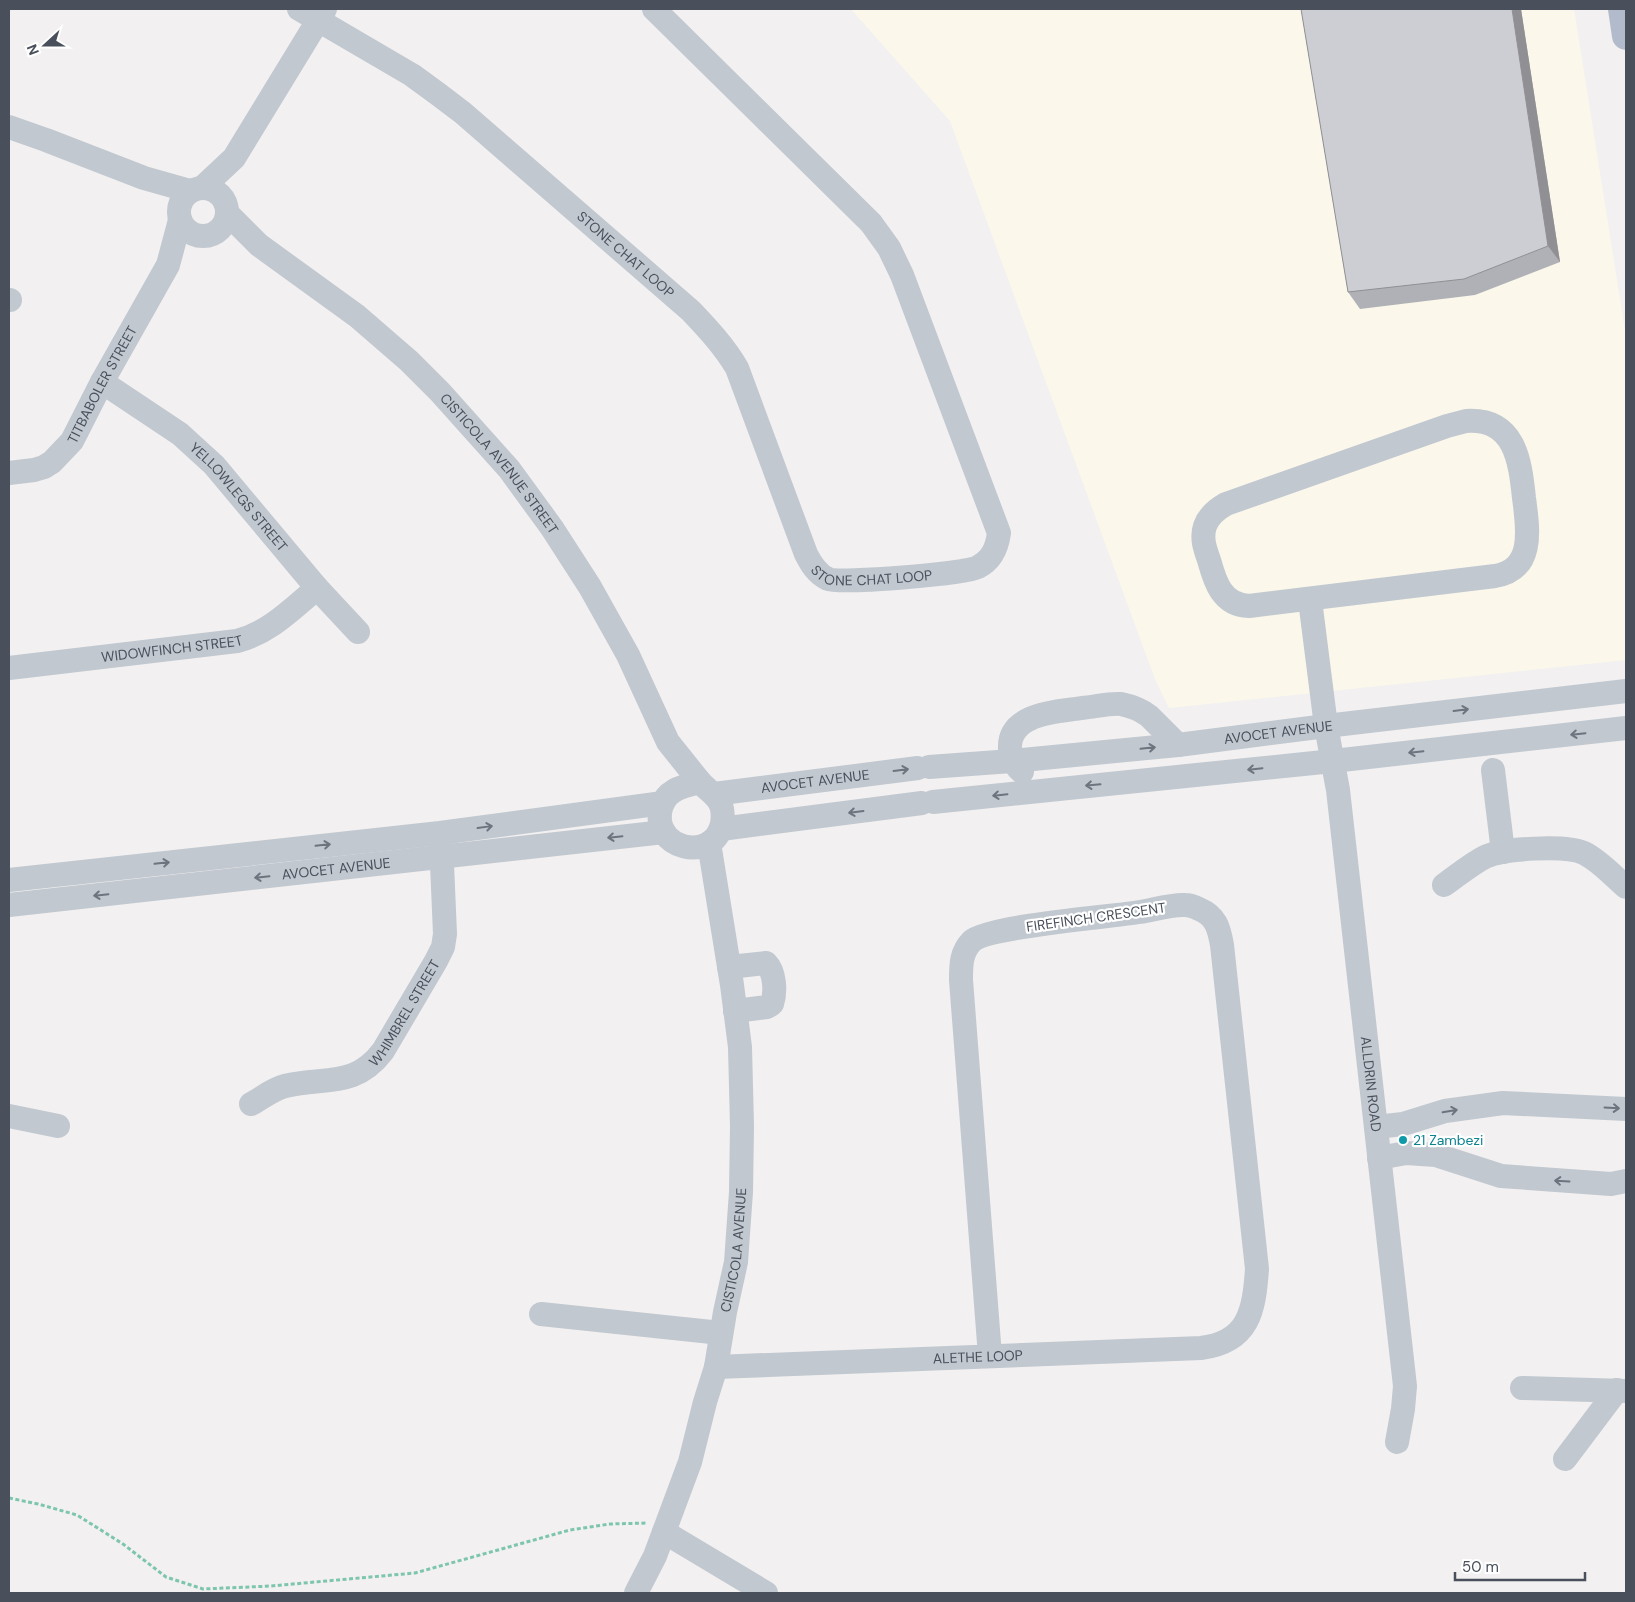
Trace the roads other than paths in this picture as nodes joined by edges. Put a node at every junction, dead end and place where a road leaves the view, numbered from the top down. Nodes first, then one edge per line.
1 (654, 9) edge
2 (1622, 9) edge
3 (314, 13) edge
4 (1626, 36) edge
5 (9, 127) edge
6 (234, 158) junction
7 (144, 178) junction
8 (196, 189) junction
9 (225, 207) junction
10 (179, 217) junction
11 (206, 235) junction
12 (259, 245) junction
13 (168, 265) junction
14 (102, 382) junction
15 (9, 473) edge
16 (317, 588) junction
17 (1310, 600) junction
18 (358, 632) dead end
19 (9, 668) edge
20 (1626, 691) edge
21 (1326, 726) junction
22 (1626, 728) edge
23 (668, 742) junction
24 (1178, 745) junction
25 (1012, 761) junction
26 (1333, 761) junction
27 (1493, 770) dead end
28 (707, 788) junction
29 (1066, 788) junction
30 (666, 799) junction
31 (664, 832) junction
32 (440, 833) junction
33 (715, 836) junction
34 (684, 847) junction
35 (1503, 852) junction
36 (442, 856) junction
37 (9, 880) edge
38 (1444, 885) dead end
39 (1626, 888) edge
40 (716, 895) junction
41 (9, 905) edge
42 (729, 967) junction
43 (736, 1011) junction
44 (251, 1104) dead end
45 (1626, 1109) edge
46 (9, 1116) edge
47 (58, 1126) dead end
48 (1376, 1127) junction
49 (1379, 1158) junction
50 (1626, 1181) edge
51 (541, 1314) dead end
52 (722, 1333) junction
53 (1237, 1335) joint
54 (990, 1356) junction
55 (716, 1367) junction
56 (1522, 1388) dead end
57 (1621, 1390) edge
58 (1397, 1442) dead end
59 (1565, 1458) dead end
60 (668, 1522) junction
61 (636, 1593) edge
62 (766, 1593) edge

1 - 3 street, STONE CHAT LOOP
2 - 4 main road
3 - 6 street, STONE CHAT LOOP
5 - 7 street
6 - 8 street, STONE CHAT LOOP
6 - 9 street, STONE CHAT LOOP
7 - 8 street
7 - 10 street
8 - 9 street
8 - 10 street
9 - 11 street
9 - 12 street, CISTICOLA AVENUE STREET
10 - 11 street
10 - 13 street, TITBABOLER STREET
11 - 12 street, CISTICOLA AVENUE STREET
11 - 13 street, TITBABOLER STREET
12 - 23 street, CISTICOLA AVENUE STREET
13 - 14 street, TITBABOLER STREET
14 - 15 street, TITBABOLER STREET
14 - 16 street, YELLOWLEGS STREET
16 - 18 street, YELLOWLEGS STREET
16 - 19 street, WIDOWFINCH STREET
17 - 17 street
17 - 21 street, ALLDRIN ROAD
21 -> 20 street, AVOCET AVENUE
21 - 24 street, AVOCET AVENUE
21 - 26 street, ALLDRIN ROAD
22 -> 26 street
23 - 28 street, CISTICOLA AVENUE STREET
23 - 30 street, CISTICOLA AVENUE STREET
25 -> 24 street, AVOCET AVENUE
24 - 25 street
28 -> 25 street, AVOCET AVENUE
25 - 29 street
26 -> 29 street
26 - 48 street, ALLDRIN ROAD
27 - 35 street
28 - 30 street
28 - 33 street
29 -> 33 street
30 - 31 street
32 -> 30 street, AVOCET AVENUE
31 - 34 street
31 -> 36 street, AVOCET AVENUE
32 - 36 street, WHIMBREL STREET
37 -> 32 street, AVOCET AVENUE
33 - 34 street
33 - 40 street, CISTICOLA AVENUE
34 - 40 street, CISTICOLA AVENUE
35 - 38 street
35 - 39 street
36 -> 41 street, AVOCET AVENUE
36 - 44 street, WHIMBREL STREET
40 - 42 street, CISTICOLA AVENUE
42 - 43 street, CISTICOLA AVENUE
42 - 43 street
43 - 52 street, CISTICOLA AVENUE
48 -> 45 street
46 - 47 street
48 - 49 street, ALLDRIN ROAD
50 -> 49 street
49 - 58 street, ALLDRIN ROAD
51 - 52 street
52 - 55 street, CISTICOLA AVENUE
53 - 54 street, ALETHE LOOP
53 - 54 street, FIREFINCH CRESCENT
54 - 55 street, ALETHE LOOP
55 - 60 street, CISTICOLA AVENUE
56 - 57 street
57 - 59 street
60 - 61 street, CISTICOLA AVENUE
60 - 62 street

